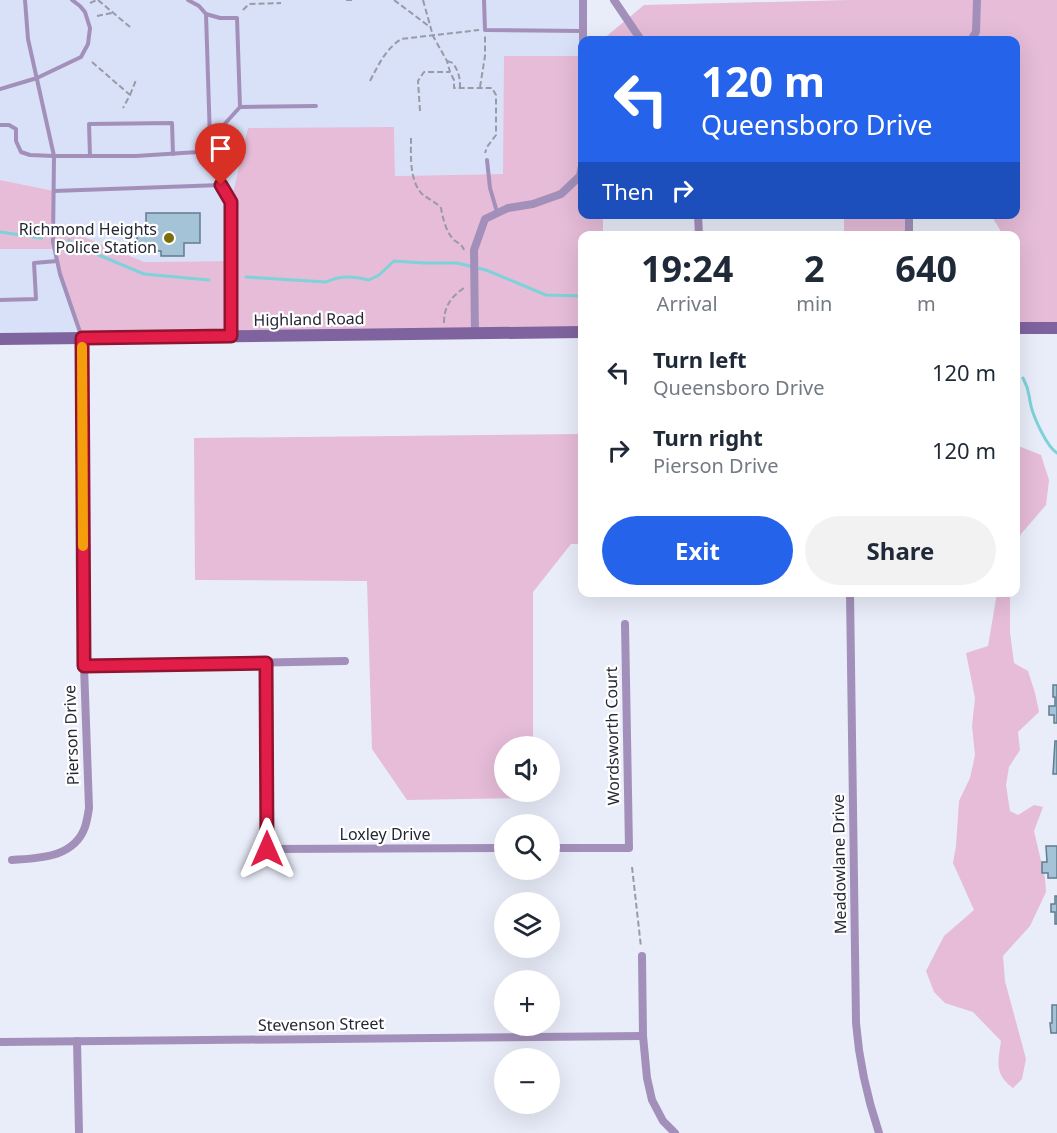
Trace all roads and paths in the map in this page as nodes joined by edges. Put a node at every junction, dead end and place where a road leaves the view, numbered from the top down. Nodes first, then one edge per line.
1 (25, 0) edge
2 (72, 0) edge
3 (97, 0) edge
4 (188, 0) edge
5 (346, 0) edge
6 (354, 0) edge
7 (394, 0) edge
8 (423, 0) edge
9 (484, 0) edge
10 (583, 0) edge
11 (614, 0) edge
12 (977, 0) edge
13 (90, 3) dead end
14 (281, 3) dead end
15 (243, 10) dead end
16 (113, 13) junction
17 (206, 14) junction
18 (98, 16) dead end
19 (130, 27) dead end
20 (430, 27) junction
21 (485, 30) junction
22 (433, 36) junction
23 (583, 36) edge
24 (638, 36) edge
25 (974, 36) edge
26 (447, 61) junction
27 (92, 62) dead end
28 (450, 72) junction
29 (37, 78) junction
30 (136, 80) dead end
31 (370, 81) dead end
32 (460, 88) junction
33 (480, 88) junction
34 (0, 89) edge
35 (130, 95) junction
36 (240, 106) junction
37 (316, 106) dead end
38 (123, 108) dead end
39 (420, 111) dead end
40 (0, 125) edge
41 (411, 138) dead end
42 (210, 140) junction
43 (173, 154) junction
44 (54, 156) junction
45 (90, 156) junction
46 (487, 160) joint
47 (578, 178) edge
48 (54, 191) junction
49 (497, 213) junction
50 (465, 258) dead end
51 (57, 261) junction
52 (470, 282) junction
53 (0, 300) edge
54 (444, 325) dead end
55 (1020, 328) edge
56 (1057, 328) edge
57 (578, 332) edge
58 (475, 334) junction
59 (231, 336) junction
60 (82, 338) junction
61 (0, 339) edge
62 (850, 597) edge
63 (625, 624) dead end
64 (345, 661) dead end
65 (266, 663) junction
66 (84, 666) junction
67 (494, 848) edge
68 (560, 848) edge
69 (12, 860) dead end
70 (632, 867) dead end
71 (642, 956) joint
72 (643, 1036) junction
73 (77, 1041) junction
74 (0, 1042) edge
75 (79, 1133) edge
76 (675, 1133) edge
77 (879, 1133) edge

1 - 29 lane
2 - 29 lane
3 - 13 path
3 - 16 path
4 - 17 lane
5 - 6 path
7 - 20 path
8 - 20 path
9 - 21 lane
10 - 23 street
11 - 24 street
12 - 25 street
14 - 15 path
16 - 18 path
16 - 19 path
17 - 36 lane
17 - 42 lane
20 - 22 path
21 - 22 path
21 - 23 lane
21 - 33 path
22 - 26 path
22 - 31 path
26 - 28 path
26 - 32 path
27 - 35 path
28 - 32 path
28 - 39 path
29 - 34 lane
29 - 44 lane
30 - 35 path
32 - 33 path
33 - 46 path
35 - 38 path
36 - 37 lane
36 - 42 lane
40 - 44 lane
41 - 50 path
42 - 43 lane
43 - 45 lane
43 - 45 lane
44 - 45 lane
44 - 48 lane
46 - 49 lane
47 - 49 street
48 - 51 lane
48 - 59 lane
49 - 52 street
51 - 53 lane
51 - 60 lane
52 - 54 path
52 - 58 street
55 - 56 street
57 - 58 street, Highland Road
58 - 59 street, Highland Road
59 - 60 street, Highland Road
60 - 61 street, Highland Road
60 - 66 street, Pierson Drive
62 - 77 street, Meadowlane Drive
63 - 68 street, Wordsworth Court
64 - 65 street
65 - 66 street
65 - 67 street, Loxley Drive
66 - 69 street, Pierson Drive
70 - 71 path
71 - 72 street
72 - 73 street, Stevenson Street
72 - 76 street
73 - 74 street, Stevenson Street
73 - 75 street

